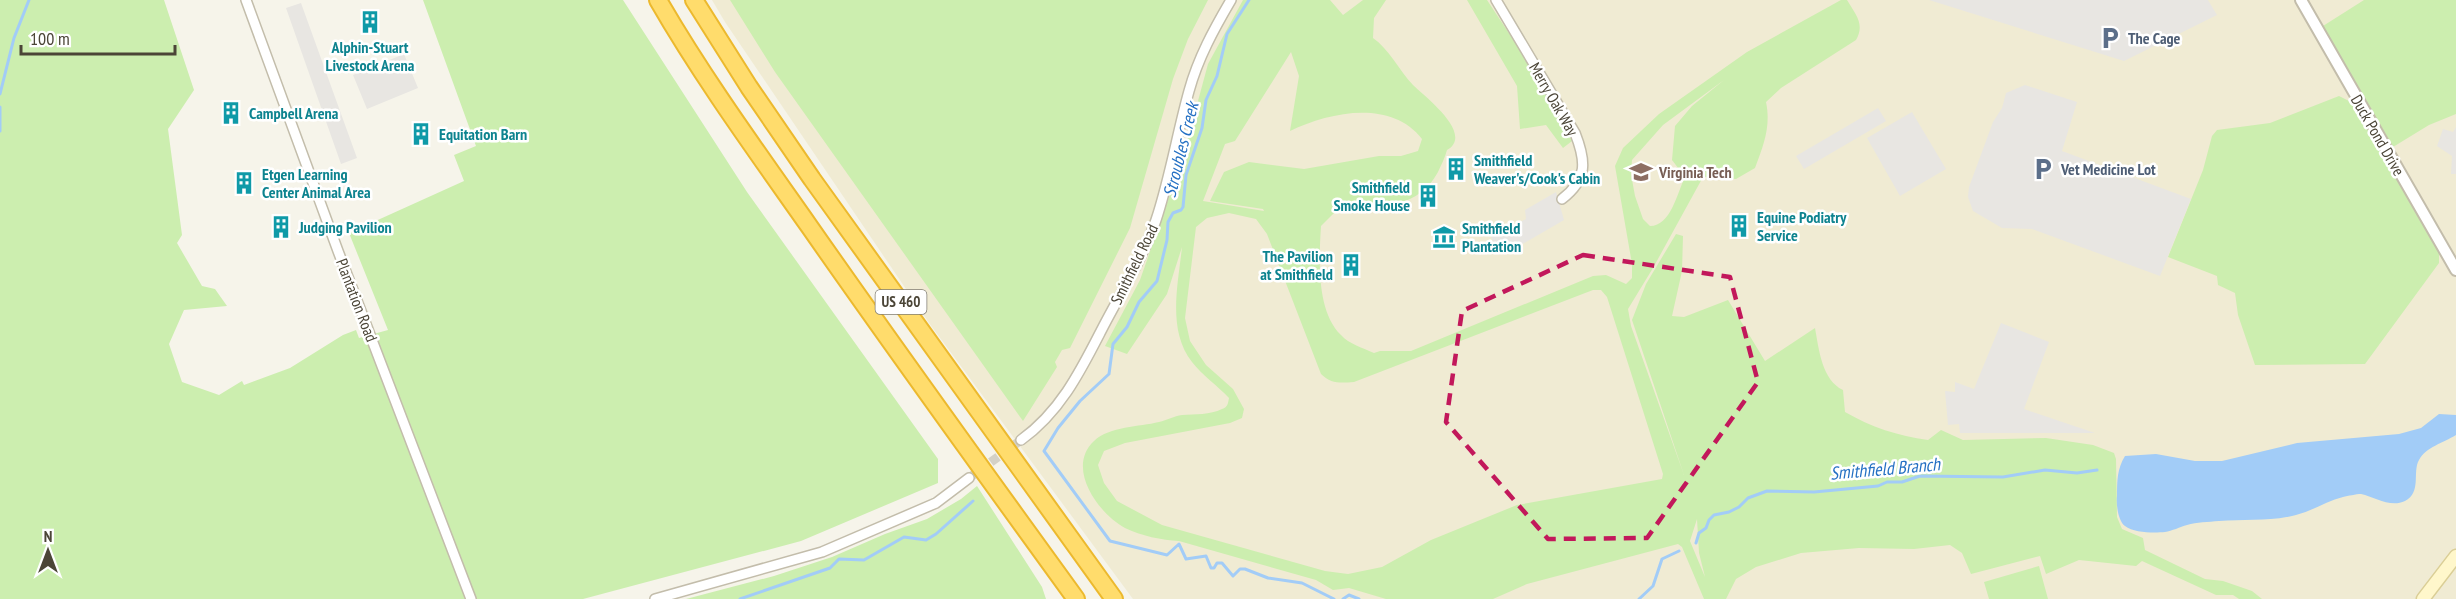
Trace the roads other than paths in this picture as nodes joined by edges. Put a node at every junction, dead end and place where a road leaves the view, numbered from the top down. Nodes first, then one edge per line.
1 (246, 0) edge
2 (657, 0) edge
3 (694, 0) edge
4 (1231, 0) edge
5 (1496, 0) edge
6 (2301, 0) edge
7 (1562, 199) dead end
8 (2456, 270) edge
9 (1021, 440) tunnel mouth
10 (969, 478) tunnel mouth
11 (2456, 556) edge
12 (471, 599) edge
13 (655, 599) edge
14 (1076, 599) edge
15 (1114, 599) edge
16 (2423, 599) edge

1 - 12 street, Plantation Road
2 - 14 highway, US 460
3 - 15 highway, US 460
4 - 9 street, Smithfield Road
5 - 7 street, Merry Oak Way
6 - 8 street, Duck Pond Drive
10 - 13 street
11 - 16 main road

